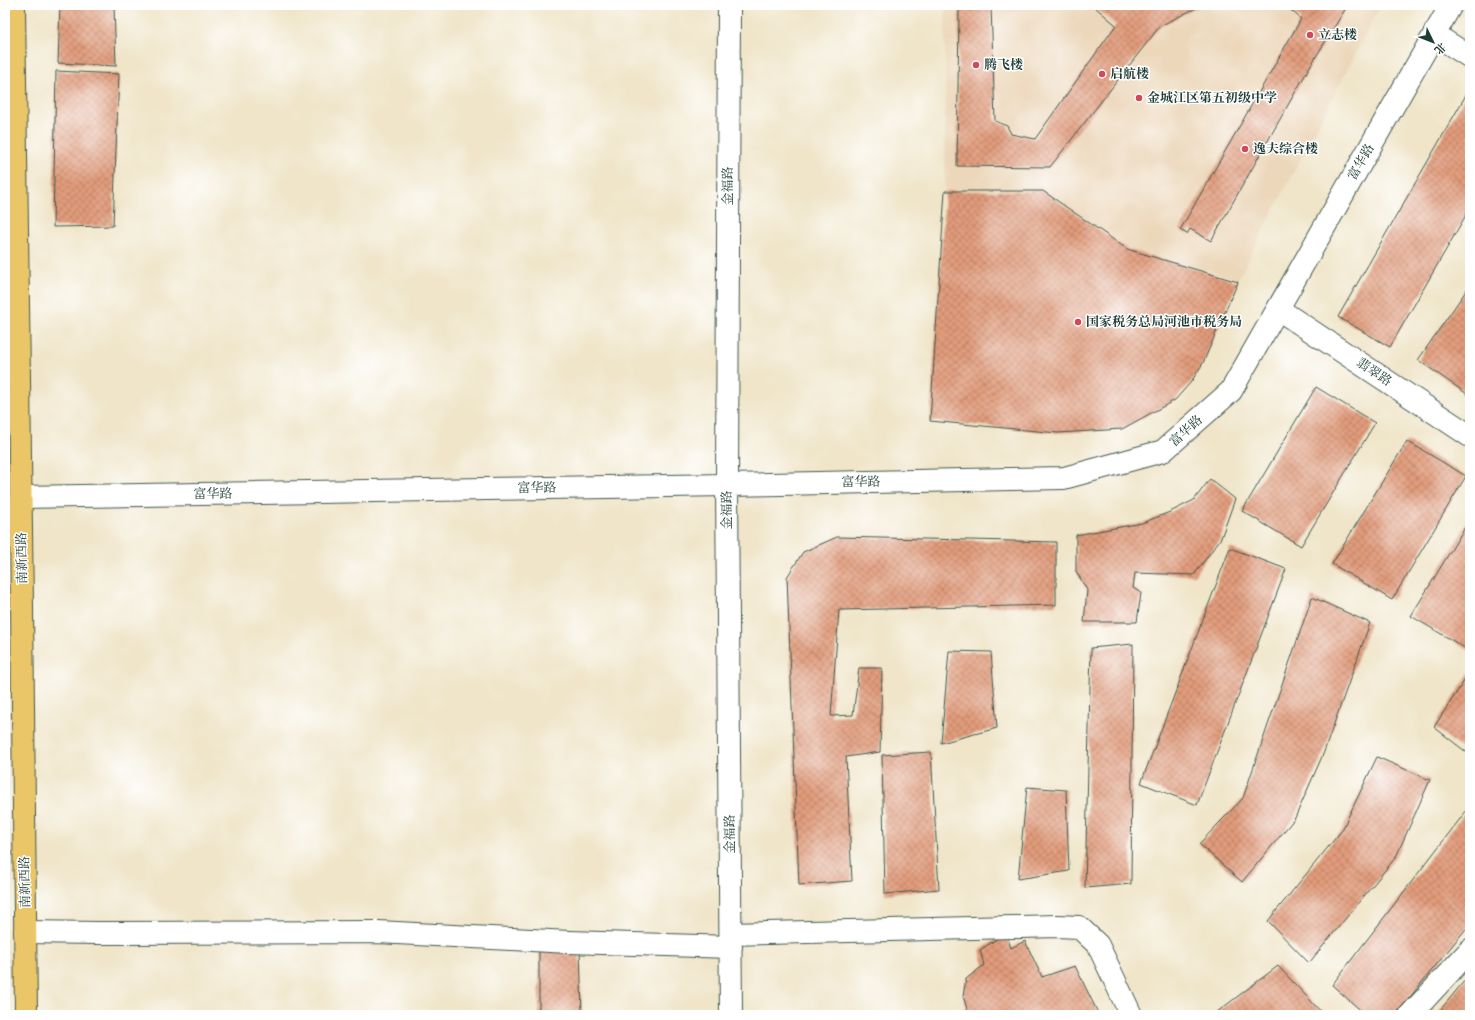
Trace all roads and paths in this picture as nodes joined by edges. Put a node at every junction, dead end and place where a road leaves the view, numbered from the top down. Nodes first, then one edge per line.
1 (14, 5) edge
2 (728, 5) edge
3 (1451, 5) edge
4 (1434, 34) junction
5 (1470, 57) edge
6 (1278, 308) junction
7 (1470, 436) edge
8 (727, 485) junction
9 (21, 497) junction
10 (26, 932) junction
11 (731, 941) junction
12 (1470, 950) edge
13 (26, 1015) edge
14 (731, 1015) edge
15 (1131, 1015) edge
16 (1410, 1015) edge

1 - 9 main road, 南新西路
2 - 8 street, 金福路
3 - 4 street, 富华路
4 - 5 street
4 - 6 street, 富华路
6 - 7 street, 翡翠路
6 - 8 street, 富华路
8 - 9 street, 富华路
8 - 11 street, 金福路
9 - 10 main road, 南新西路
10 - 11 street
10 - 13 main road, 南新西路
11 - 14 street, 金福路
11 - 15 street
12 - 16 street

